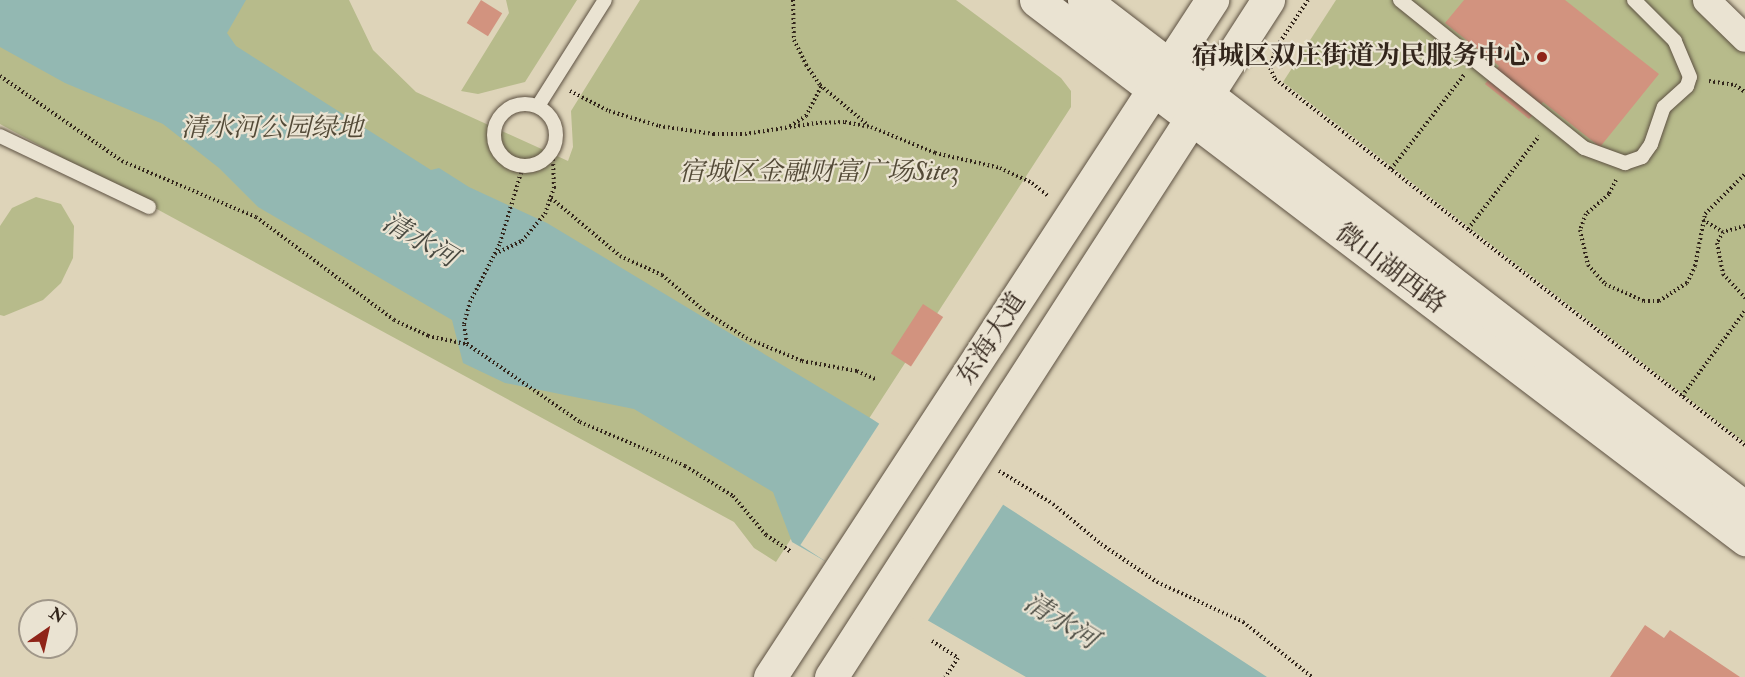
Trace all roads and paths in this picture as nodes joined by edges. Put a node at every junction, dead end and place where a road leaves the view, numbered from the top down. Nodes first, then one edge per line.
1 (604, 0) edge
2 (793, 0) edge
3 (1035, 0) edge
4 (1084, 0) edge
5 (1212, 0) edge
6 (1268, 0) edge
7 (1308, 0) edge
8 (1400, 0) edge
9 (1634, 0) edge
10 (1706, 0) edge
11 (1745, 38) edge
12 (1475, 60) junction
13 (0, 76) edge
14 (1162, 77) junction
15 (553, 82) junction
16 (821, 86) junction
17 (1687, 86) junction
18 (1745, 92) edge
19 (1198, 104) junction
20 (538, 106) junction
21 (1551, 121) junction
22 (787, 127) junction
23 (871, 127) junction
24 (0, 136) edge
25 (553, 151) junction
26 (1619, 162) junction
27 (523, 166) junction
28 (1391, 169) junction
29 (1745, 174) edge
30 (551, 198) junction
31 (149, 207) dead end
32 (1072, 215) junction
33 (1703, 220) junction
34 (1745, 226) edge
35 (1468, 229) junction
36 (1724, 232) junction
37 (495, 254) junction
38 (1745, 298) edge
39 (1745, 311) edge
40 (467, 344) junction
41 (875, 379) dead end
42 (1682, 396) junction
43 (1745, 445) edge
44 (974, 454) junction
45 (1745, 508) edge
46 (1745, 539) edge
47 (791, 552) dead end
48 (932, 641) dead end
49 (770, 677) edge
50 (831, 677) edge
51 (945, 677) edge
52 (1312, 677) edge

1 - 15 lane
2 - 16 path
3 - 14 street, 微山湖西路
4 - 14 street, 微山湖西路
5 - 14 street, 东海大道
6 - 19 street, 东海大道
7 - 28 path
8 - 12 lane
9 - 17 lane
10 - 11 street
12 - 21 lane
12 - 28 path
13 - 40 path
14 - 19 street, 微山湖西路
14 - 32 street, 东海大道
15 - 20 lane
15 - 22 path
16 - 22 path
16 - 23 path
17 - 18 path
17 - 26 lane
19 - 44 street, 东海大道
19 - 45 street, 微山湖西路
19 - 46 street, 微山湖西路
20 - 25 lane
20 - 27 lane
21 - 26 lane
21 - 35 path
22 - 23 path
23 - 32 path
24 - 31 lane
25 - 27 lane
25 - 30 path
26 - 33 path
27 - 37 path
28 - 35 path
29 - 33 path
30 - 37 path
30 - 41 path
32 - 49 street, 东海大道
33 - 36 path
34 - 36 path
35 - 42 path
36 - 38 path
37 - 40 path
39 - 42 path
40 - 47 path
42 - 43 path
44 - 50 street, 东海大道
44 - 52 path
48 - 51 path

